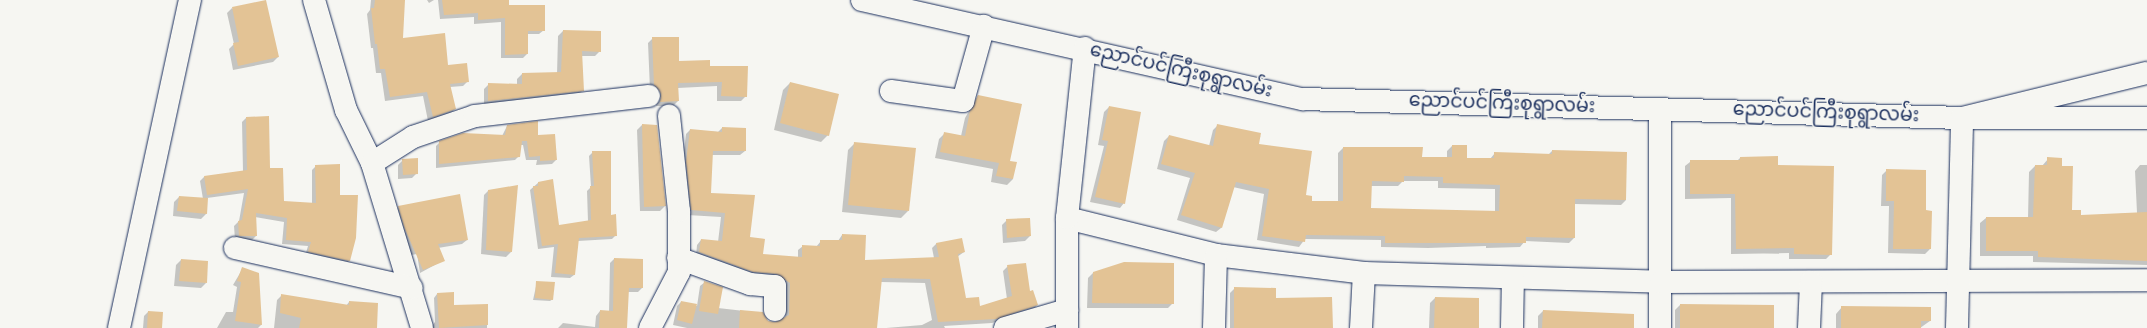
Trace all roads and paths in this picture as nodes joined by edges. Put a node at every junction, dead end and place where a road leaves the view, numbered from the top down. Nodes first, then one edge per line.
1 (190, 0) edge
2 (314, 0) edge
3 (862, 0) edge
4 (984, 26) junction
5 (1085, 48) junction
6 (2147, 73) edge
7 (891, 91) dead end
8 (649, 96) dead end
9 (1660, 109) junction
10 (669, 116) dead end
11 (1962, 118) junction
12 (2147, 118) edge
13 (372, 163) junction
14 (1067, 218) junction
15 (235, 248) dead end
16 (1216, 255) junction
17 (678, 258) junction
18 (1364, 273) junction
19 (1513, 278) junction
20 (2147, 280) edge
21 (1661, 282) junction
22 (1811, 282) junction
23 (1958, 282) junction
24 (412, 288) junction
25 (775, 310) dead end
26 (1067, 319) edge
27 (119, 328) edge
28 (422, 328) edge
29 (650, 328) edge
30 (1005, 328) edge
31 (1214, 328) edge
32 (1361, 328) edge
33 (1512, 328) edge
34 (1660, 328) edge
35 (1809, 328) edge
36 (1957, 328) edge

1 - 27 street
2 - 13 street
3 - 4 street, ညောင်ပင်ကြီးစုရွာလမ်း
4 - 5 street, ညောင်ပင်ကြီးစုရွာလမ်း
4 - 7 street
5 - 9 street, ညောင်ပင်ကြီးစုရွာလမ်း
5 - 14 street
6 - 11 street, ညောင်ပင်ကြီးစုရွာလမ်း
8 - 13 street
9 - 11 street, ညောင်ပင်ကြီးစုရွာလမ်း
9 - 21 street
10 - 17 street
11 - 12 street
11 - 23 street
13 - 24 street
14 - 16 street
14 - 26 street
15 - 24 street
16 - 18 street
16 - 31 street
17 - 25 street
17 - 29 street
18 - 19 street
18 - 32 street
19 - 21 street
19 - 33 street
20 - 23 street
21 - 22 street
21 - 34 street
22 - 23 street
22 - 35 street
23 - 36 street
24 - 28 street
26 - 30 street

